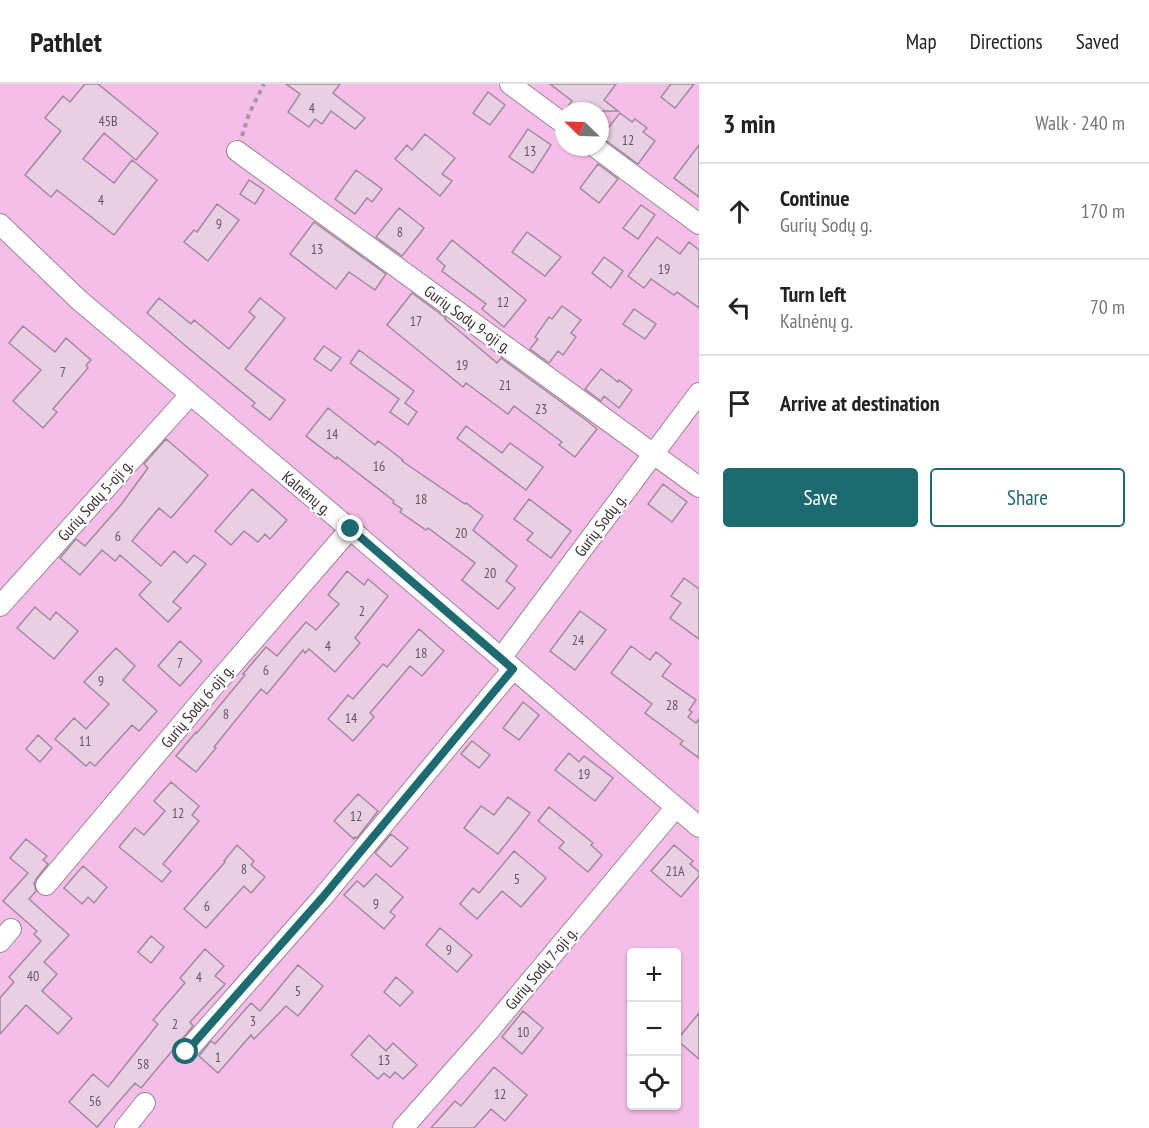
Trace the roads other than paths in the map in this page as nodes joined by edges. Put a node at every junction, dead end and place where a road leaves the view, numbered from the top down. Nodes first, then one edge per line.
1 (510, 84) edge
2 (555, 117) edge
3 (237, 151) road end
4 (607, 156) edge
5 (0, 224) edge
6 (699, 224) edge
7 (699, 393) edge
8 (190, 394) junction
9 (653, 454) junction
10 (699, 487) edge
11 (351, 529) junction
12 (0, 606) edge
13 (507, 663) junction
14 (676, 807) junction
15 (699, 827) edge
16 (46, 885) dead end
17 (186, 1052) dead end
18 (145, 1103) dead end
19 (125, 1128) edge
20 (404, 1128) edge

1 - 2 street
3 - 9 street, Gurių Sodų 9-oji g.
4 - 6 street
5 - 8 street, Kalnėnų g.
7 - 9 street, Gurių Sodų g.
8 - 11 street, Kalnėnų g.
8 - 12 street, Gurių Sodų 5-oji g.
9 - 10 street, Gurių Sodų 9-oji g.
9 - 13 street, Gurių Sodų g.
11 - 13 street, Kalnėnų g.
11 - 16 street, Gurių Sodų 6-oji g.
13 - 14 street, Kalnėnų g.
13 - 17 street, Gurių Sodų g.
14 - 15 street, Kalnėnų g.
14 - 20 street, Gurių Sodų 7-oji g.
18 - 19 street

